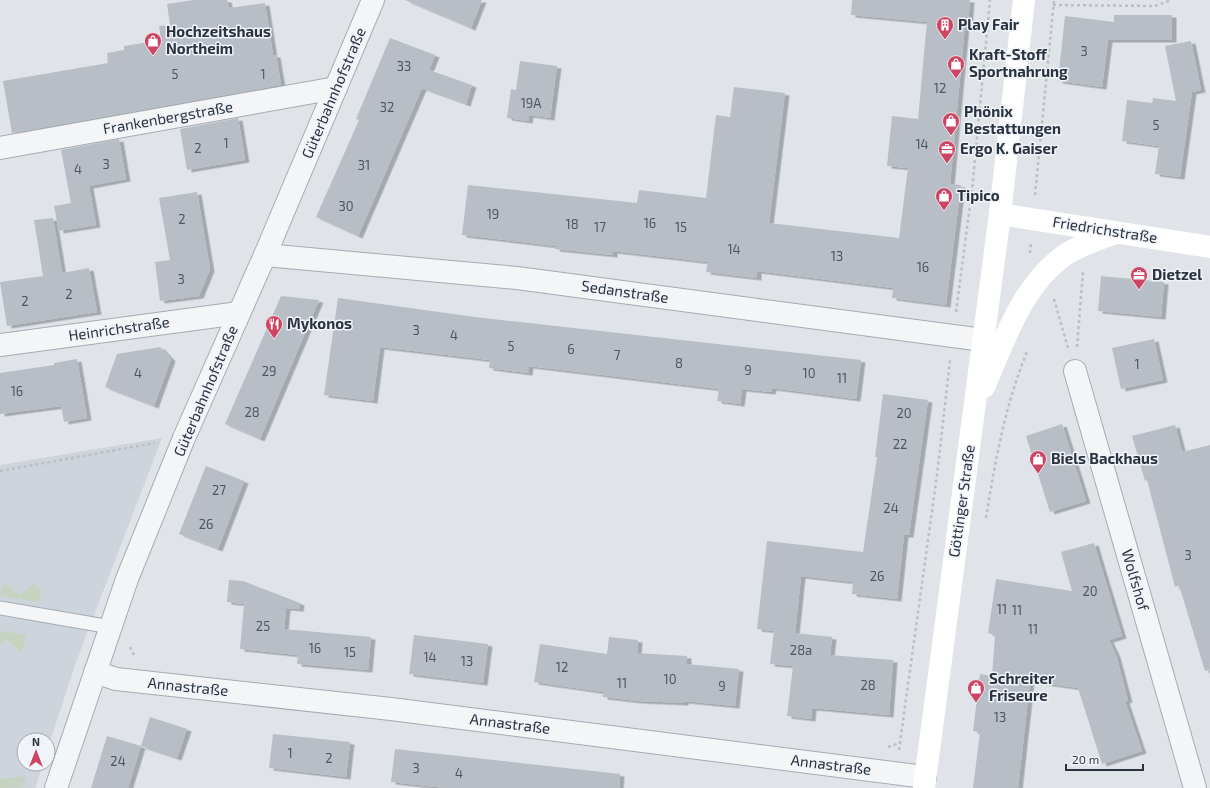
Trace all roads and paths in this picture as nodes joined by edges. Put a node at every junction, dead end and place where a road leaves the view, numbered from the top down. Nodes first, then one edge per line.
1 (373, 0) edge
2 (990, 0) edge
3 (1024, 0) edge
4 (1054, 0) edge
5 (1171, 0) edge
6 (1053, 5) junction
7 (336, 88) junction
8 (0, 148) edge
9 (1038, 164) dead end
10 (1000, 214) junction
11 (1116, 233) junction
12 (1086, 245) junction
13 (1210, 247) edge
14 (265, 255) junction
15 (1049, 300) dead end
16 (239, 313) junction
17 (953, 337) junction
18 (983, 340) junction
19 (0, 345) edge
20 (1028, 351) dead end
21 (1075, 372) junction
22 (973, 412) junction
23 (184, 438) junction
24 (0, 470) edge
25 (986, 519) dead end
26 (0, 608) edge
27 (111, 628) junction
28 (95, 672) junction
29 (896, 773) junction
30 (924, 782) edge
31 (56, 788) edge
32 (1195, 788) edge

1 - 7 street, Güterbahnhofstraße
2 - 17 path
3 - 10 main road, Göttinger Straße
4 - 6 path
5 - 6 path
6 - 9 path
7 - 8 street, Frankenbergstraße
7 - 14 street, Güterbahnhofstraße
10 - 11 main road, Friedrichstraße
10 - 18 main road, Göttinger Straße
11 - 12 main road
11 - 13 main road, Friedrichstraße
12 - 21 path
12 - 22 main road
14 - 16 street, Güterbahnhofstraße
14 - 17 street, Sedanstraße
15 - 21 path
16 - 19 street, Heinrichstraße
16 - 23 street, Güterbahnhofstraße
17 - 18 street, Sedanstraße
17 - 29 path
18 - 22 main road, Göttinger Straße
20 - 25 path
21 - 32 street, Wolfshof
22 - 30 main road, Göttinger Straße
23 - 24 path
23 - 27 street, Güterbahnhofstraße
26 - 27 lane
27 - 28 street, Güterbahnhofstraße
28 - 29 street, Annastraße
28 - 31 street, Güterbahnhofstraße
29 - 30 street, Annastraße

